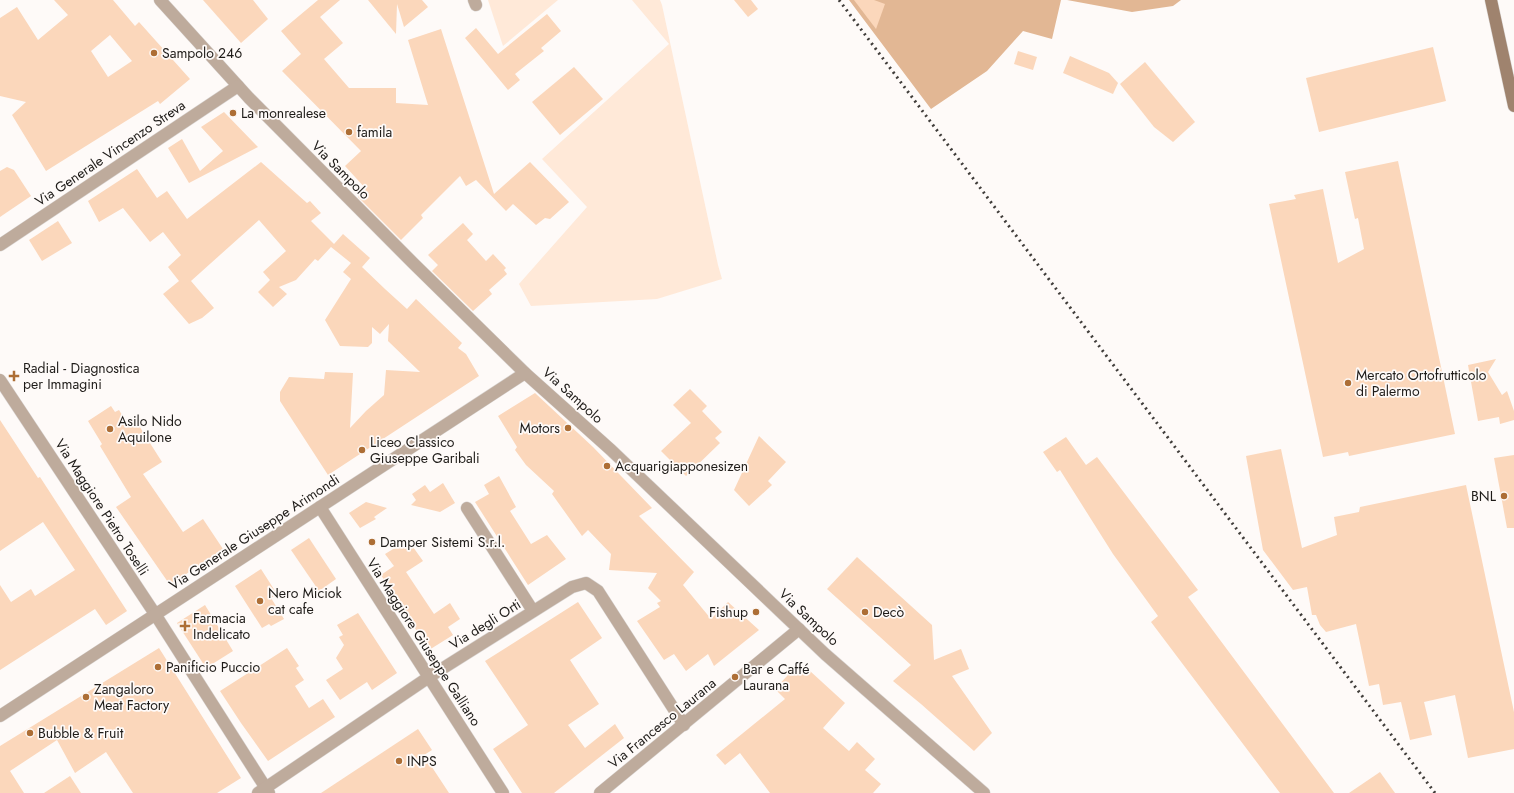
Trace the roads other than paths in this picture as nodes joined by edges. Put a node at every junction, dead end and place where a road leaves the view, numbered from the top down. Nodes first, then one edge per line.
1 (160, 0) edge
2 (1491, 0) edge
3 (238, 86) junction
4 (1514, 106) edge
5 (0, 245) edge
6 (525, 373) junction
7 (0, 380) edge
8 (320, 507) junction
9 (467, 508) dead end
10 (533, 611) junction
11 (155, 614) junction
12 (799, 629) junction
13 (429, 677) junction
14 (0, 716) edge
15 (684, 725) junction
16 (264, 791) edge
17 (503, 793) edge
18 (600, 793) edge
19 (984, 793) edge

1 - 3 street, Via Sampolo
2 - 4 street
3 - 5 street, Via Generale Vincenzo Streva
3 - 6 street, Via Sampolo
6 - 8 street, Via Generale Giuseppe Arimondi
6 - 12 street, Via Sampolo
7 - 11 street, Via Maggiore Pietro Toselli
8 - 11 street, Via Generale Giuseppe Arimondi
8 - 13 street, Via Maggiore Giuseppe Galliano
9 - 10 street
10 - 13 street, Via degli Orti
10 - 15 street, Via degli Orti
11 - 14 street, Via Generale Giuseppe Arimondi
11 - 16 street, Via Maggiore Pietro Toselli
12 - 15 street, Via Francesco Laurana
12 - 19 street, Via Sampolo
13 - 16 street, Via degli Orti
13 - 17 street, Via Maggiore Giuseppe Galliano
15 - 18 street, Via Francesco Laurana

